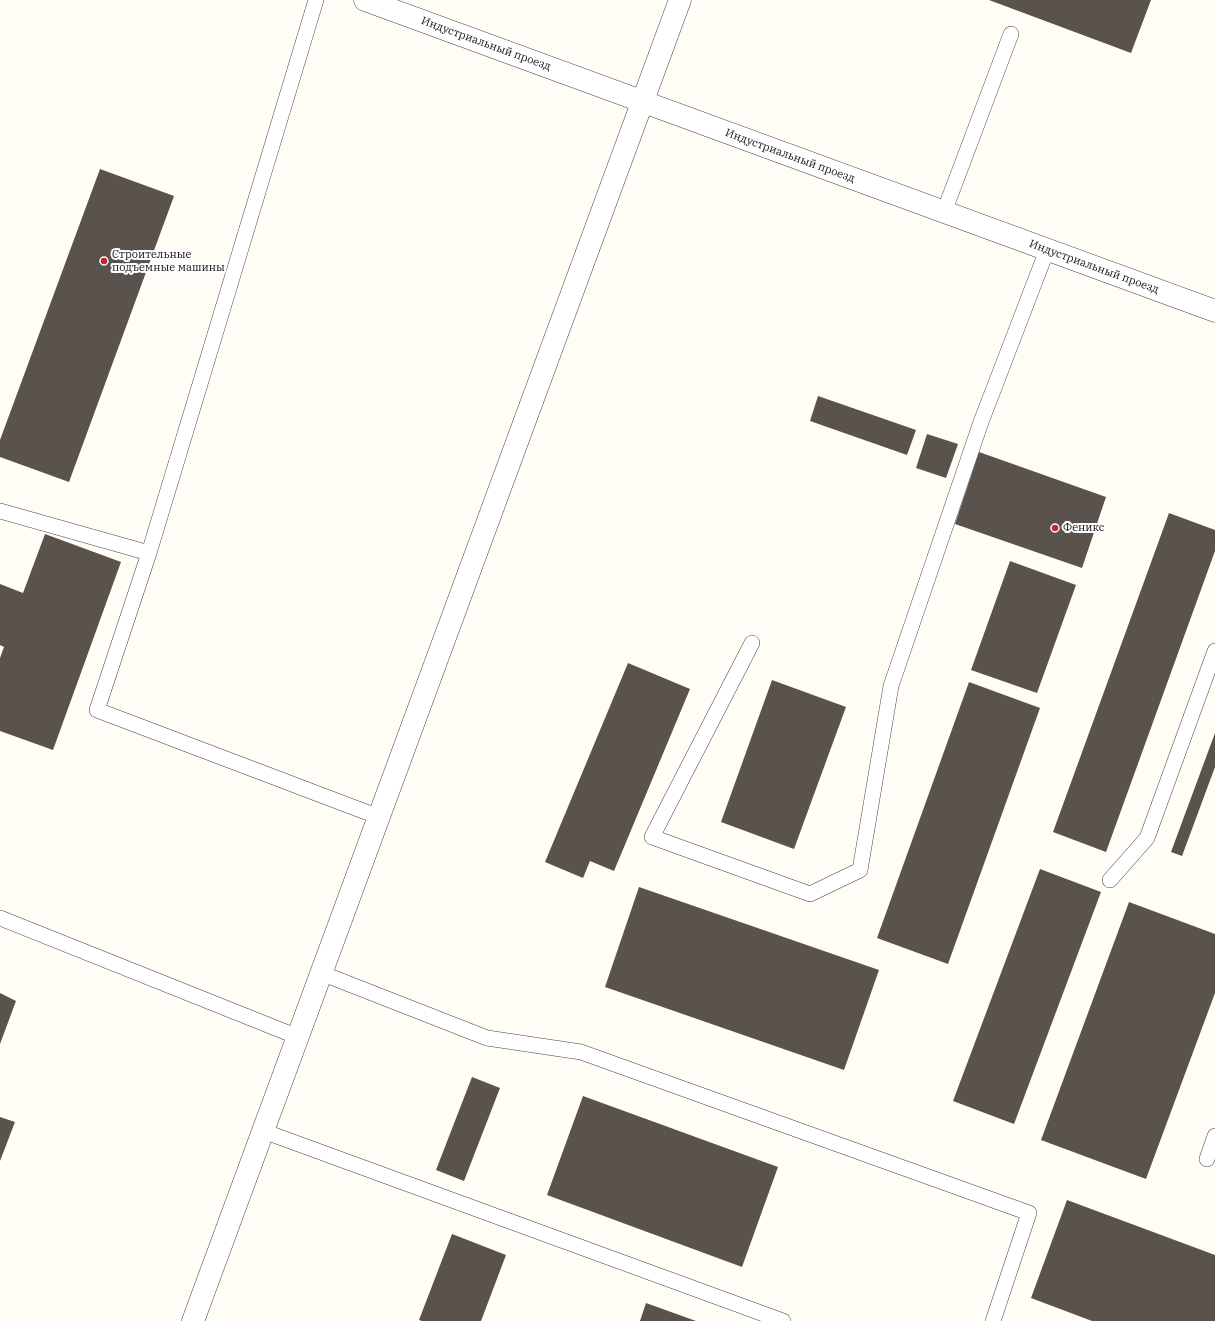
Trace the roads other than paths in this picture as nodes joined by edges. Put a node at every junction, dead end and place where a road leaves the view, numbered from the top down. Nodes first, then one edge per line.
1 (316, 0) edge
2 (365, 0) edge
3 (680, 0) edge
4 (1011, 34) dead end
5 (642, 102) junction
6 (944, 212) junction
7 (1047, 250) junction
8 (1215, 312) edge
9 (0, 511) edge
10 (149, 553) junction
11 (752, 643) dead end
12 (1215, 651) edge
13 (379, 817) junction
14 (1110, 880) dead end
15 (0, 918) edge
16 (321, 973) junction
17 (298, 1037) junction
18 (263, 1131) junction
19 (1215, 1136) edge
20 (1207, 1159) dead end
21 (193, 1321) edge
22 (783, 1321) edge
23 (993, 1321) edge

1 - 10 lane
2 - 5 street, Индустриальный проезд
3 - 5 street
4 - 6 lane
5 - 6 street, Индустриальный проезд
5 - 13 street
6 - 7 street, Индустриальный проезд
7 - 8 street, Индустриальный проезд
7 - 11 lane
9 - 10 lane
10 - 13 lane
12 - 14 lane
13 - 16 street
15 - 17 lane
16 - 17 street
16 - 23 lane
17 - 18 street
18 - 21 street
18 - 22 lane
19 - 20 lane

